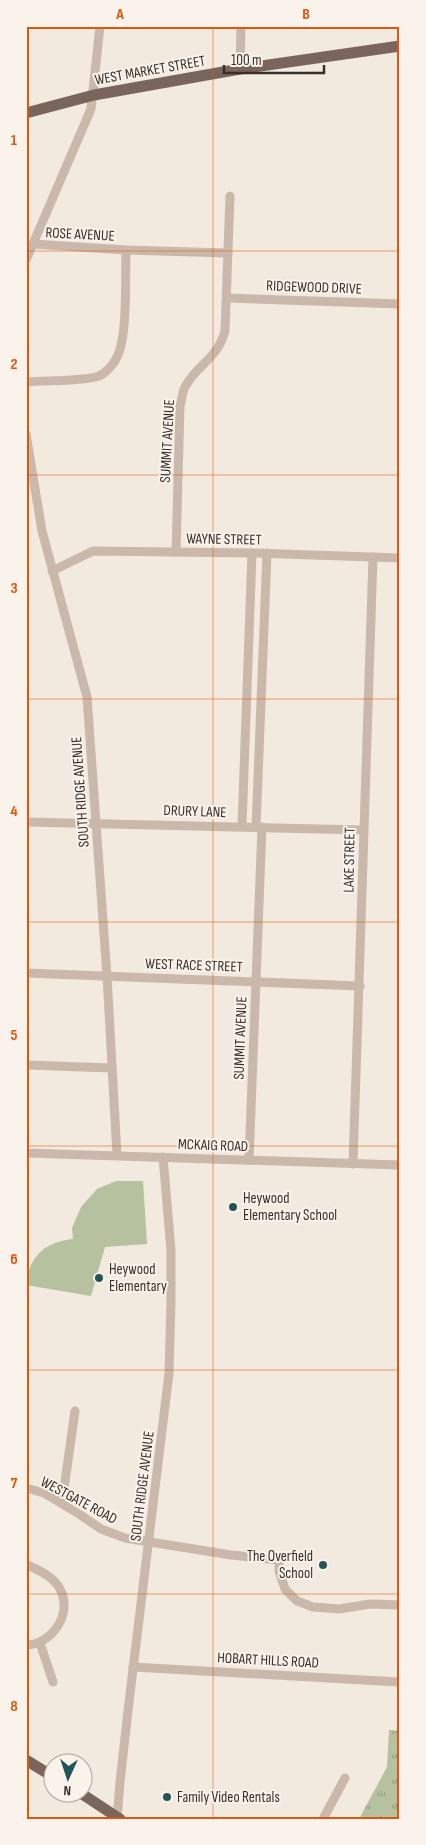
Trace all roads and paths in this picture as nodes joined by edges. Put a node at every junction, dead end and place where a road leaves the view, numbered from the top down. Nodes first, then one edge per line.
1 (100, 26) edge
2 (241, 26) edge
3 (400, 46) edge
4 (240, 69) junction
5 (94, 94) junction
6 (26, 113) edge
7 (230, 196) dead end
8 (33, 244) junction
9 (126, 250) junction
10 (228, 253) junction
11 (26, 260) edge
12 (227, 298) junction
13 (400, 304) edge
14 (26, 382) edge
15 (26, 434) edge
16 (176, 552) junction
17 (252, 553) junction
18 (267, 553) junction
19 (373, 557) junction
20 (400, 558) edge
21 (52, 571) junction
22 (26, 822) edge
23 (96, 822) junction
24 (242, 826) junction
25 (259, 827) junction
26 (363, 830) junction
27 (26, 973) edge
28 (107, 976) junction
29 (256, 981) junction
30 (360, 986) junction
31 (26, 1065) edge
32 (111, 1068) junction
33 (26, 1153) edge
34 (117, 1155) junction
35 (163, 1157) junction
36 (250, 1160) junction
37 (353, 1164) junction
38 (400, 1165) edge
39 (75, 1411) dead end
40 (26, 1488) edge
41 (62, 1503) junction
42 (149, 1542) junction
43 (26, 1564) edge
44 (400, 1606) edge
45 (40, 1643) junction
46 (26, 1645) edge
47 (133, 1667) junction
48 (400, 1680) edge
49 (53, 1682) dead end
50 (26, 1760) edge
51 (42, 1770) edge
52 (345, 1778) dead end
53 (92, 1801) edge
54 (118, 1818) edge
55 (323, 1819) edge

1 - 5 street
2 - 4 street
3 - 4 main road, WEST MARKET STREET
4 - 5 main road, WEST MARKET STREET
5 - 6 main road, WEST MARKET STREET
5 - 8 street
7 - 10 street, SUMMIT AVENUE
8 - 9 street, ROSE AVENUE
8 - 11 street
9 - 10 street, ROSE AVENUE
9 - 14 street
10 - 12 street, SUMMIT AVENUE
12 - 13 street, RIDGEWOOD DRIVE
12 - 16 street, SUMMIT AVENUE
15 - 21 street, SOUTH RIDGE AVENUE
16 - 17 street, WAYNE STREET
16 - 21 street, WAYNE STREET
17 - 18 street, WAYNE STREET
17 - 24 street
18 - 19 street, WAYNE STREET
18 - 25 street, SUMMIT AVENUE
19 - 20 street, WAYNE STREET
19 - 26 street, LAKE STREET
21 - 23 street, SOUTH RIDGE AVENUE
22 - 23 street, DRURY LANE
23 - 24 street, DRURY LANE
23 - 28 street, SOUTH RIDGE AVENUE
24 - 25 street, DRURY LANE
25 - 26 street, DRURY LANE
25 - 29 street, SUMMIT AVENUE
26 - 30 street, LAKE STREET
27 - 28 street, WEST RACE STREET
28 - 29 street, WEST RACE STREET
28 - 32 street, SOUTH RIDGE AVENUE
29 - 30 street, WEST RACE STREET
29 - 36 street, SUMMIT AVENUE
30 - 37 street, LAKE STREET
31 - 32 street
32 - 34 street, SOUTH RIDGE AVENUE
33 - 34 street, MCKAIG ROAD
34 - 35 street, MCKAIG ROAD
35 - 36 street, MCKAIG ROAD
35 - 42 street, SOUTH RIDGE AVENUE
36 - 37 street, MCKAIG ROAD
37 - 38 street, MCKAIG ROAD
39 - 41 street
40 - 41 street, WESTGATE ROAD
41 - 42 street, WESTGATE ROAD
42 - 44 street, WESTGATE ROAD
42 - 47 street, SOUTH RIDGE AVENUE
43 - 45 street
45 - 46 street
45 - 49 street
47 - 48 street, HOBART HILLS ROAD
47 - 54 street, SOUTH RIDGE AVENUE
50 - 51 main road
52 - 55 street
53 - 54 main road

